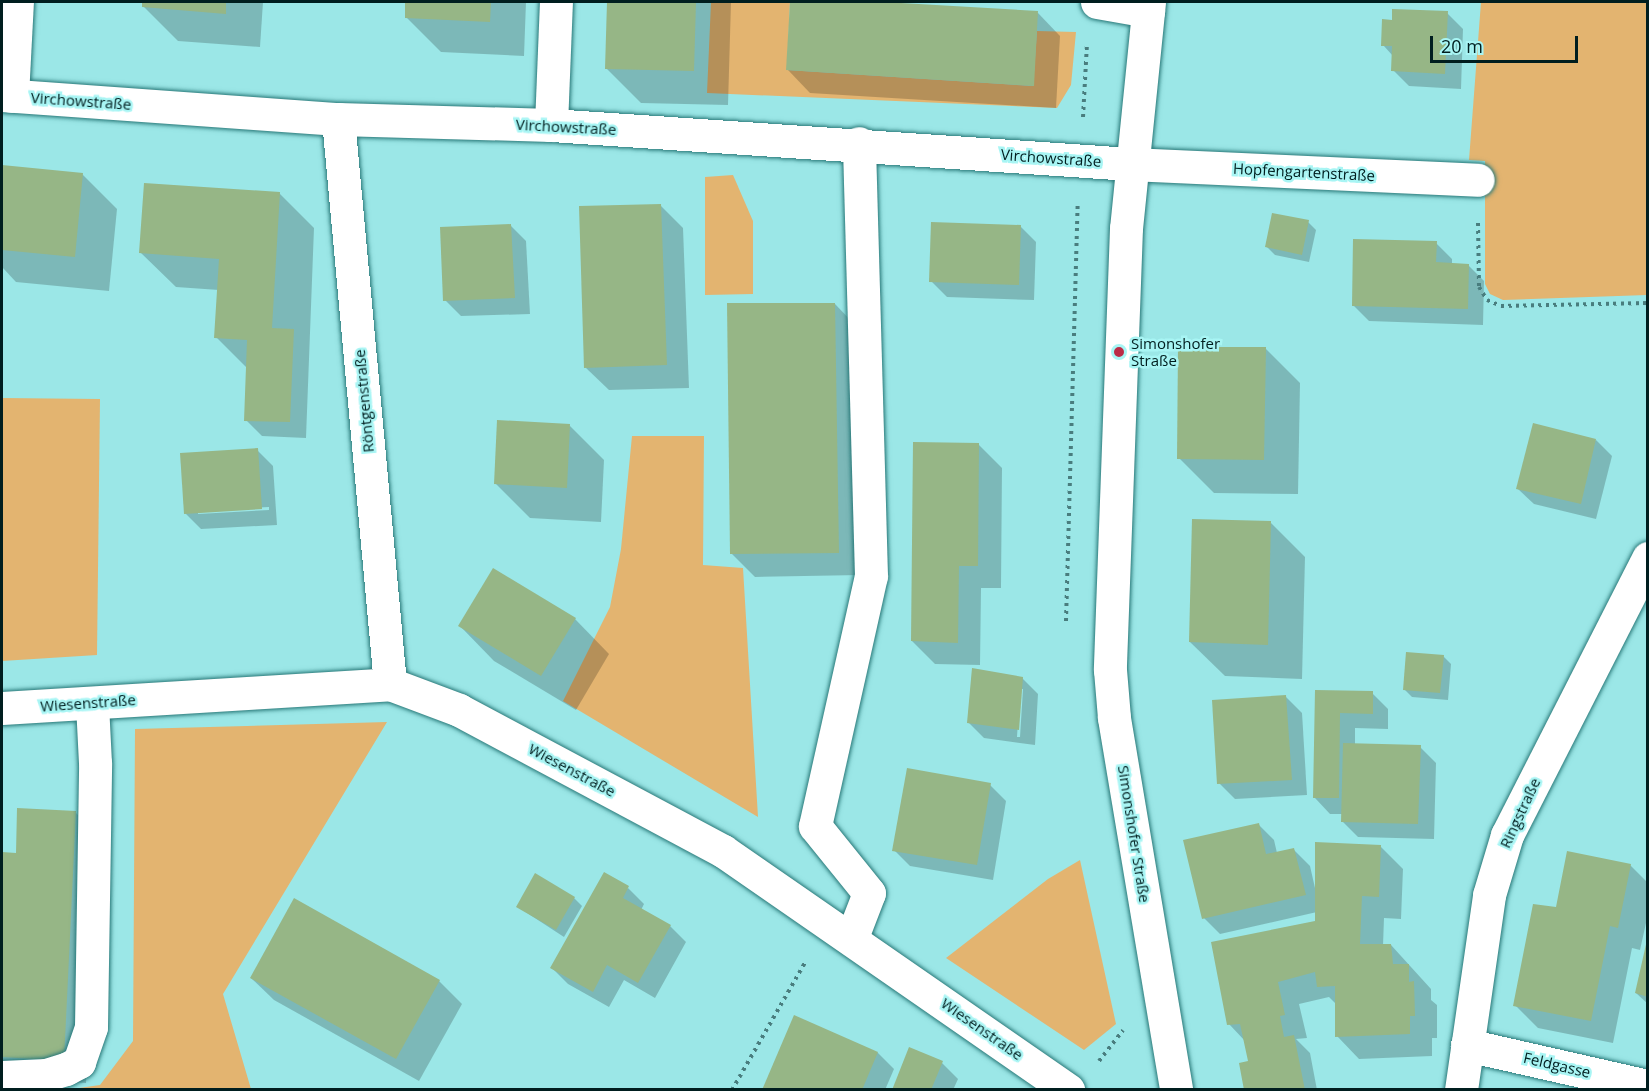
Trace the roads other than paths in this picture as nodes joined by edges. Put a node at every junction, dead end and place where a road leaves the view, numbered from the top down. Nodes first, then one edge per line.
1 (17, 2) edge
2 (556, 2) edge
3 (1097, 2) edge
4 (1148, 6) edge
5 (7, 95) edge
6 (338, 119) junction
7 (551, 125) junction
8 (859, 143) junction
9 (1130, 164) junction
10 (1478, 180) road end
11 (1647, 558) edge
12 (1635, 609) edge
13 (390, 684) junction
14 (92, 703) junction
15 (2, 708) edge
16 (840, 929) junction
17 (1467, 1045) junction
18 (2, 1077) edge
19 (1647, 1086) edge
20 (1068, 1089) edge
21 (1176, 1089) edge
22 (1461, 1089) edge

1 - 5 street
2 - 7 street
3 - 4 street
4 - 9 street, Simonshofer Straße
5 - 6 street, Virchowstraße
6 - 7 street, Virchowstraße
6 - 13 street, Röntgenstraße
7 - 8 street, Virchowstraße
8 - 9 street, Virchowstraße
8 - 16 street
9 - 10 street, Hopfengartenstraße
9 - 21 street, Simonshofer Straße
11 - 12 street, Ringstraße
12 - 17 street, Ringstraße
13 - 14 street, Wiesenstraße
13 - 16 street, Wiesenstraße
14 - 15 street, Wiesenstraße
14 - 18 street
16 - 20 street, Wiesenstraße
17 - 19 street, Feldgasse
17 - 22 street, Ringstraße

